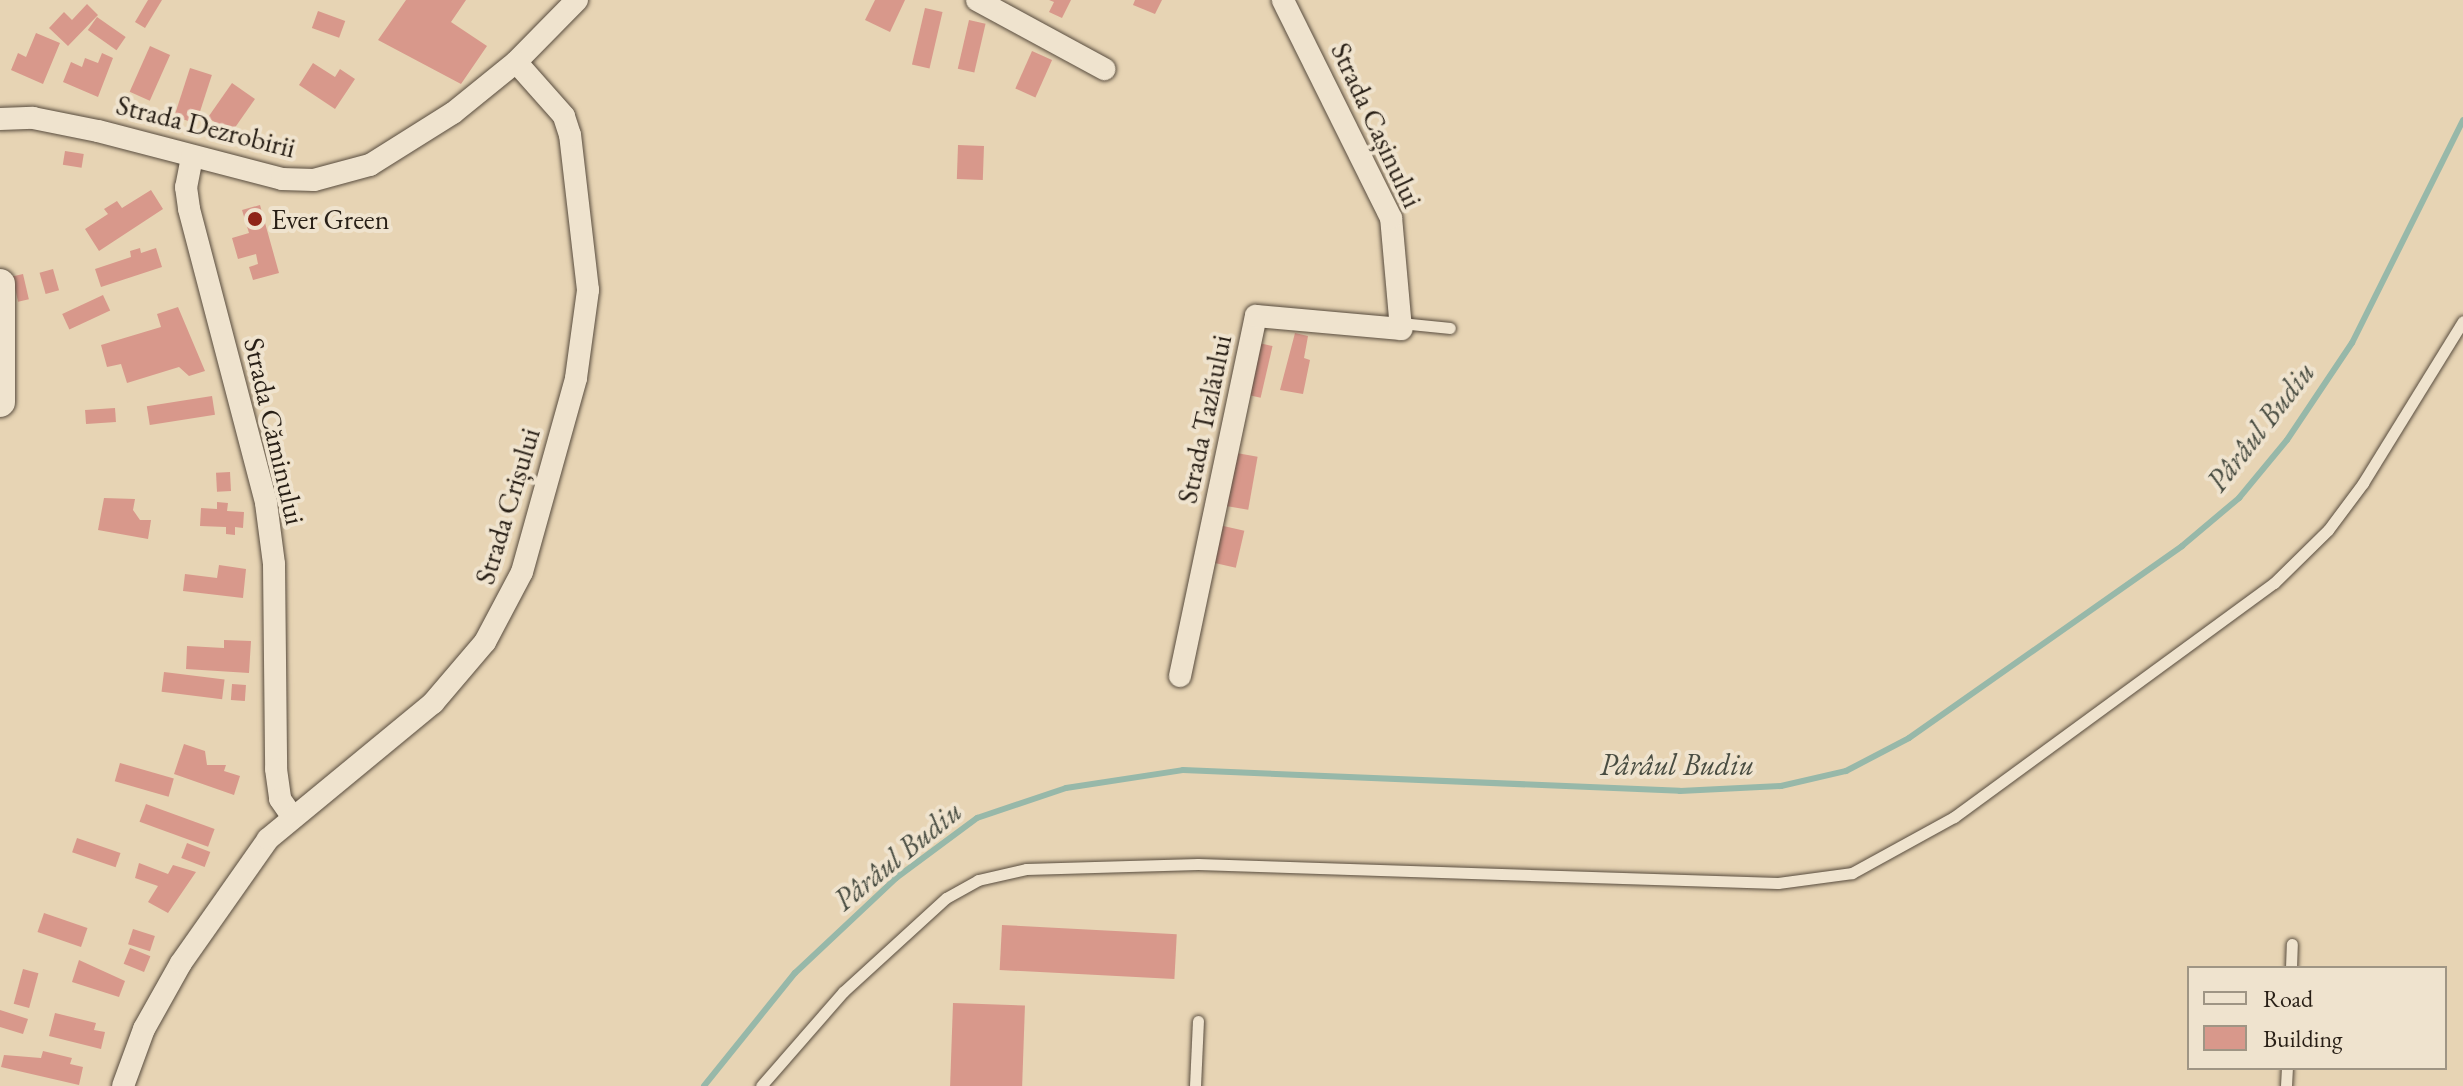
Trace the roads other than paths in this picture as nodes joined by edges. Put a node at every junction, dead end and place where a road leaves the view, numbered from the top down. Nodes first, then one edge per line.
1 (577, 0) edge
2 (977, 0) edge
3 (1283, 0) edge
4 (516, 62) junction
5 (1104, 69) dead end
6 (0, 119) edge
7 (192, 157) junction
8 (0, 284) edge
9 (2463, 321) edge
10 (1401, 326) junction
11 (1450, 328) dead end
12 (0, 402) edge
13 (1180, 676) dead end
14 (292, 816) junction
15 (2292, 944) dead end
16 (2291, 966) edge
17 (1198, 1021) dead end
18 (123, 1086) edge
19 (761, 1086) edge
20 (1195, 1086) edge

1 - 4 street, Strada Dezrobirii
2 - 5 street
3 - 10 street, Strada Cașinului
4 - 7 street, Strada Dezrobirii
4 - 14 street, Strada Crișului
6 - 7 street, Strada Dezrobirii
7 - 14 street, Strada Căminului
8 - 12 main road
9 - 19 lane
10 - 11 lane
10 - 13 street, Strada Tazlăului
14 - 18 street, Strada Crișului
15 - 16 lane
17 - 20 lane

